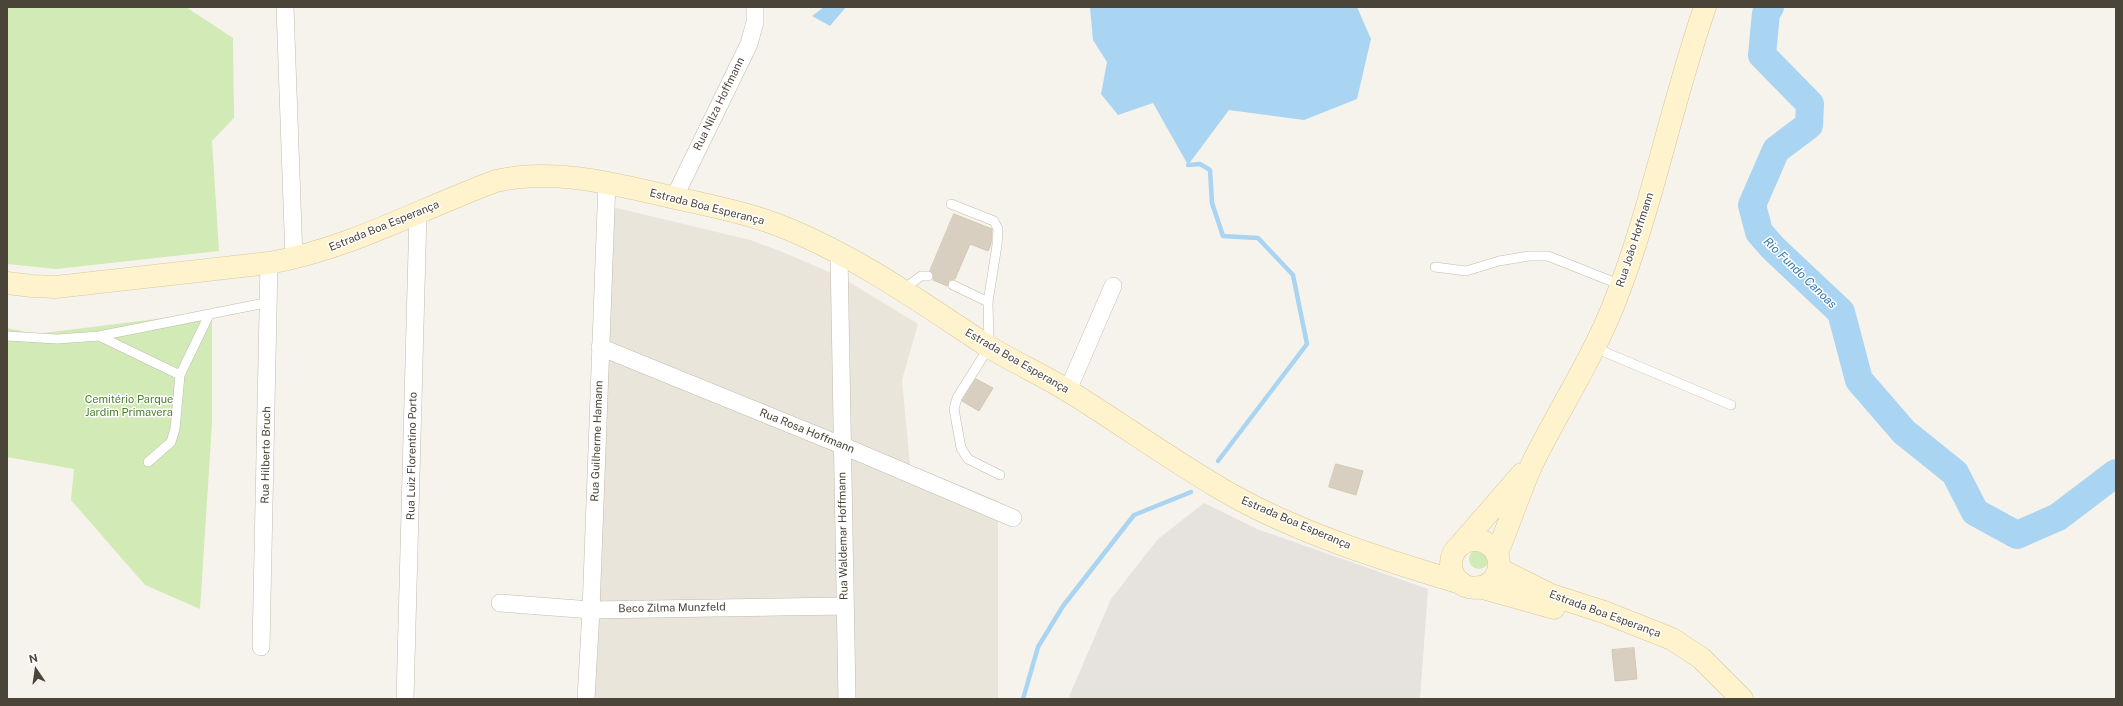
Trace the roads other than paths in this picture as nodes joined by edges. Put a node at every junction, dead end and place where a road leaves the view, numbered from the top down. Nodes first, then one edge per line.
1 (285, 7) edge
2 (755, 7) edge
3 (1705, 7) edge
4 (607, 182) junction
5 (674, 198) junction
6 (951, 204) dead end
7 (418, 212) junction
8 (839, 254) junction
9 (294, 259) junction
10 (269, 263) junction
11 (1435, 267) dead end
12 (928, 276) dead end
13 (7, 283) edge
14 (953, 284) dead end
15 (1621, 285) junction
16 (1113, 286) dead end
17 (904, 289) junction
18 (270, 302) junction
19 (988, 302) junction
20 (209, 316) junction
21 (7, 336) edge
22 (99, 336) junction
23 (600, 347) junction
24 (989, 347) junction
25 (1595, 348) junction
26 (180, 375) junction
27 (1068, 390) junction
28 (1731, 405) dead end
29 (841, 445) junction
30 (1534, 461) junction
31 (148, 462) dead end
32 (1000, 475) dead end
33 (1013, 518) dead end
34 (1457, 551) junction
35 (1498, 561) junction
36 (1408, 568) junction
37 (1470, 585) junction
38 (500, 603) dead end
39 (844, 606) junction
40 (591, 610) junction
41 (261, 647) dead end
42 (406, 699) edge
43 (586, 699) edge
44 (846, 699) edge
45 (1728, 699) edge
46 (1742, 699) edge

1 - 9 street
2 - 5 street, Rua Nilza Hoffmann
3 - 15 street, Rua João Hoffmann
4 - 5 street, Estrada Boa Esperança
4 - 7 street, Estrada Boa Esperança
4 - 23 street, Rua Guilherme Hamann
5 - 8 street, Estrada Boa Esperança
6 - 19 lane
7 - 9 street, Estrada Boa Esperança
7 - 42 street, Rua Luiz Florentino Porto
8 - 17 street, Estrada Boa Esperança
8 - 29 street, Rua Waldemar Hoffmann
9 - 10 street, Estrada Boa Esperança
10 - 13 street, Estrada Boa Esperança
10 - 18 street, Rua Hilberto Bruch
11 - 15 lane
12 - 17 lane
14 - 19 lane
15 - 25 street, Rua João Hoffmann
16 - 27 street
17 - 24 street, Estrada Boa Esperança
18 - 20 lane
18 - 41 street, Rua Hilberto Bruch
19 - 24 lane
20 - 22 lane
20 - 26 lane
21 - 22 lane
22 - 26 lane
23 - 29 street, Rua Rosa Hoffmann
23 - 40 street, Rua Guilherme Hamann
24 - 27 street, Estrada Boa Esperança
24 - 32 lane
25 - 28 lane
25 - 30 street, Rua João Hoffmann
26 - 31 lane
27 - 36 street, Estrada Boa Esperança
29 - 33 street, Rua Rosa Hoffmann
29 - 39 street, Rua Waldemar Hoffmann
30 - 34 street, Rua João Hoffmann
30 - 35 street, Rua João Hoffmann
34 - 35 street
34 - 36 street
34 - 37 street
35 - 37 street
35 - 46 street, Estrada Boa Esperança
36 - 37 street, Estrada Boa Esperança
37 - 45 street, Estrada Boa Esperança
38 - 40 street, Beco Zilma Munzfeld
39 - 40 street, Beco Zilma Munzfeld
39 - 44 street, Rua Waldemar Hoffmann
40 - 43 street, Rua Guilherme Hamann

